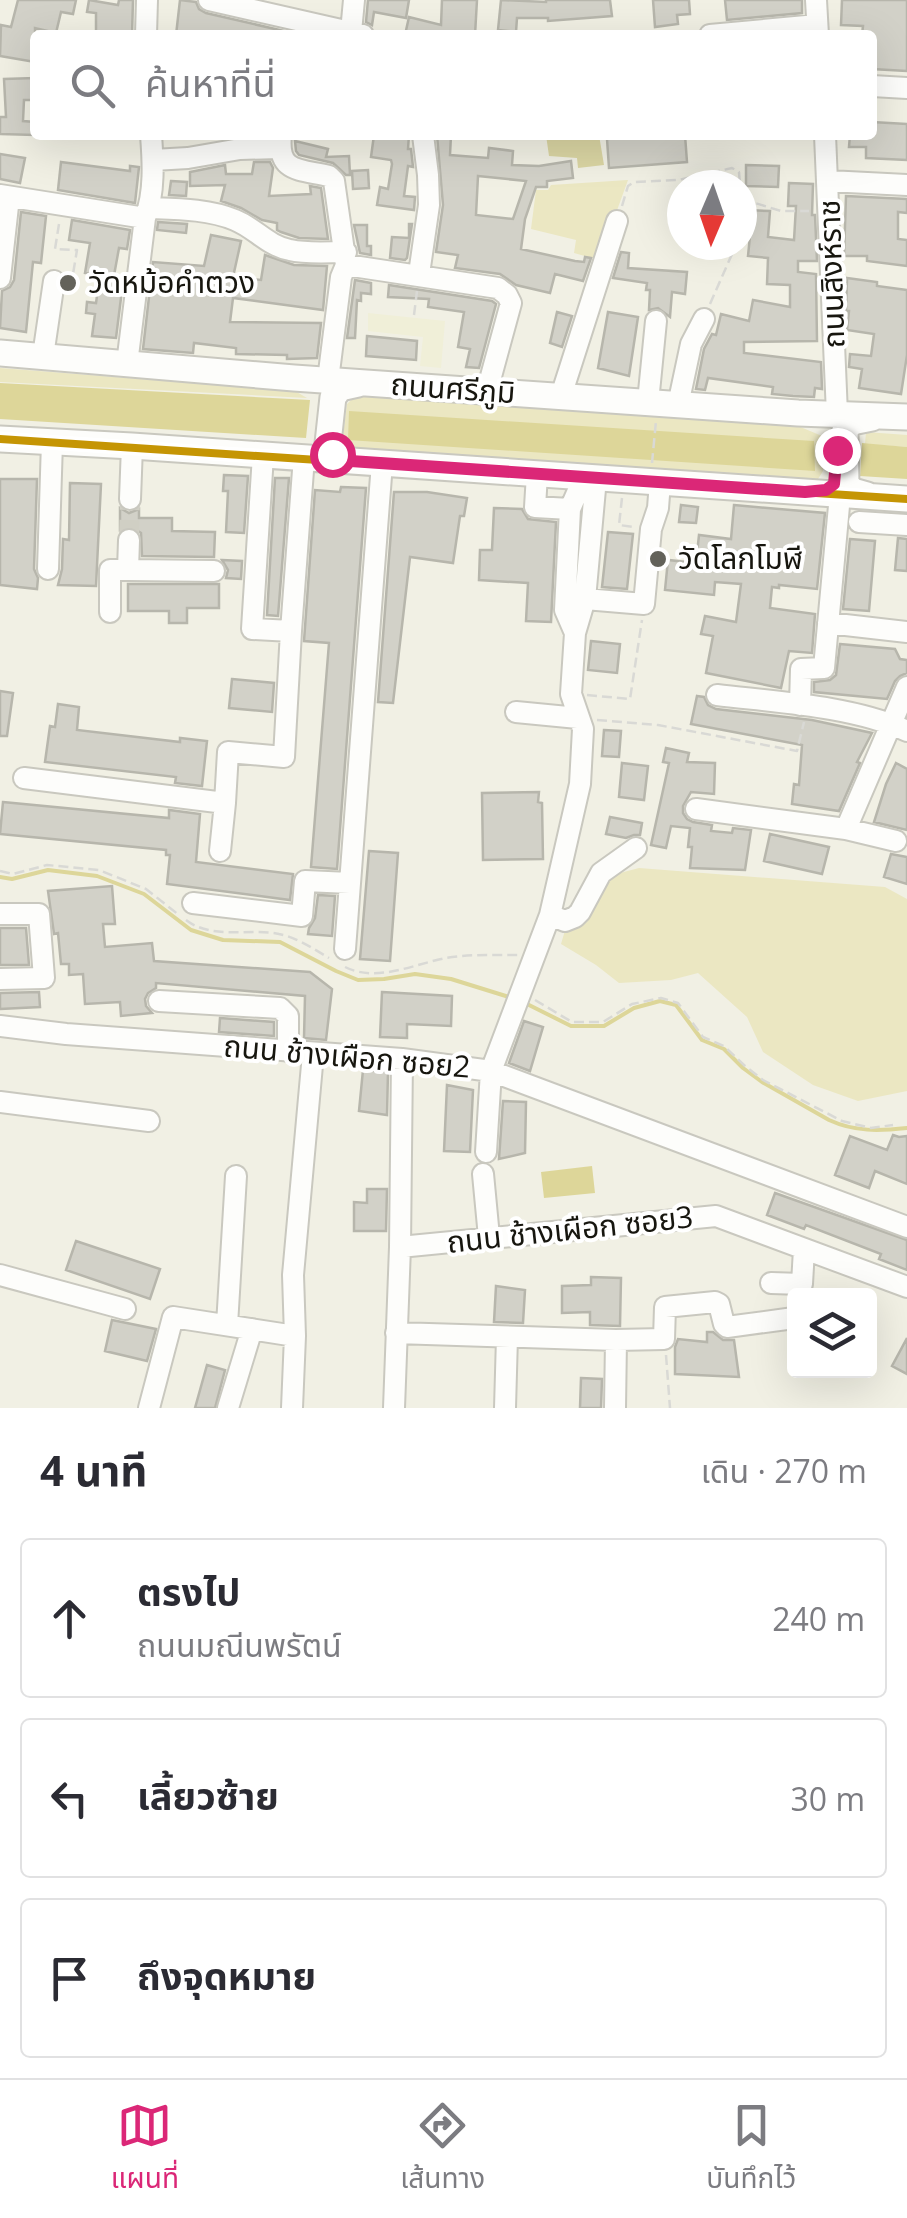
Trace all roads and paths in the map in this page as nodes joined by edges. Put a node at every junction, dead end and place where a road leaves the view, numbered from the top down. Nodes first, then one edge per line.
1 (147, 0) edge
2 (209, 0) edge
3 (354, 0) edge
4 (816, 0) edge
5 (291, 27) edge
6 (146, 30) edge
7 (319, 30) edge
8 (357, 30) edge
9 (818, 30) edge
10 (877, 86) edge
11 (907, 88) edge
12 (151, 140) edge
13 (424, 140) edge
14 (825, 140) edge
15 (280, 142) edge
16 (153, 160) junction
17 (667, 180) edge
18 (828, 181) junction
19 (907, 185) edge
20 (5, 196) edge
21 (757, 203) edge
22 (61, 205) junction
23 (147, 213) junction
24 (830, 216) junction
25 (617, 222) joint
26 (346, 258) junction
27 (730, 260) edge
28 (419, 277) junction
29 (0, 278) edge
30 (54, 281) joint
31 (414, 314) dead end
32 (704, 319) joint
33 (656, 321) dead end
34 (0, 353) edge
35 (43, 356) junction
36 (127, 364) junction
37 (322, 388) junction
38 (487, 391) junction
39 (561, 396) junction
40 (661, 407) junction
41 (897, 416) edge
42 (839, 426) junction
43 (0, 439) edge
44 (52, 442) junction
45 (132, 446) junction
46 (316, 452) junction
47 (264, 455) junction
48 (382, 463) junction
49 (537, 474) junction
50 (656, 476) junction
51 (590, 478) junction
52 (840, 482) junction
53 (622, 492) dead end
54 (130, 498) tunnel mouth
55 (907, 499) edge
56 (570, 509) junction
57 (859, 522) dead end
58 (907, 525) edge
59 (651, 529) junction
60 (129, 540) tunnel mouth
61 (48, 569) dead end
62 (128, 570) junction
63 (214, 571) dead end
64 (585, 600) junction
65 (644, 604) junction
66 (110, 612) dead end
67 (828, 623) junction
68 (291, 630) junction
69 (907, 632) edge
70 (575, 633) junction
71 (907, 687) edge
72 (571, 694) junction
73 (717, 694) dead end
74 (804, 706) junction
75 (516, 712) dead end
76 (578, 718) junction
77 (898, 727) edge
78 (24, 778) dead end
79 (225, 803) junction
80 (696, 808) dead end
81 (846, 829) junction
82 (896, 841) dead end
83 (636, 848) dead end
84 (220, 852) dead end
85 (350, 883) junction
86 (192, 903) dead end
87 (0, 914) edge
88 (550, 915) junction
89 (345, 949) dead end
90 (0, 979) edge
91 (518, 999) junction
92 (160, 1000) dead end
93 (0, 1026) edge
94 (288, 1051) junction
95 (312, 1054) junction
96 (402, 1059) junction
97 (491, 1070) junction
98 (0, 1102) edge
99 (150, 1120) dead end
100 (893, 1126) dead end
101 (236, 1176) dead end
102 (907, 1227) edge
103 (490, 1237) junction
104 (400, 1247) junction
105 (804, 1249) junction
106 (0, 1275) edge
107 (771, 1283) dead end
108 (907, 1288) edge
109 (125, 1309) dead end
110 (787, 1319) edge
111 (227, 1325) junction
112 (252, 1329) junction
113 (396, 1333) junction
114 (295, 1336) junction
115 (508, 1337) junction
116 (664, 1339) junction
117 (616, 1340) junction
118 (149, 1408) edge
119 (228, 1408) edge
120 (292, 1408) edge
121 (394, 1408) edge
122 (505, 1408) edge
123 (615, 1408) edge
124 (670, 1408) edge

1 - 6 street
2 - 5 street
3 - 8 street
4 - 9 street
5 - 7 street
10 - 11 street
12 - 16 street
13 - 28 street
14 - 18 street, ถนนสิงห์ราช
15 - 16 street
15 - 26 street
16 - 23 street
17 - 25 path
18 - 19 street
18 - 24 street, ถนนสิงห์ราช
20 - 22 street
20 - 29 street
21 - 24 path
22 - 23 street
22 - 30 path
23 - 26 street
23 - 36 street
24 - 42 street, ถนนสิงห์ราช
25 - 39 street
26 - 28 street
26 - 37 street
27 - 32 path
28 - 31 path
28 - 38 street
30 - 35 street
32 - 40 street
33 - 40 street
34 - 35 main road, ถนนศรีภูมิ
35 - 36 main road, ถนนศรีภูมิ
36 - 37 main road, ถนนศรีภูมิ
37 - 38 main road, ถนนศรีภูมิ
37 - 46 main road
38 - 39 main road, ถนนศรีภูมิ
39 - 40 main road, ถนนศรีภูมิ
40 - 42 main road, ถนนศรีภูมิ
40 - 50 path
41 - 42 main road
42 - 52 main road
43 - 44 main road
44 - 45 main road
44 - 61 street
45 - 47 main road
45 - 54 street
46 - 47 main road
46 - 48 main road
46 - 68 street
47 - 68 street
48 - 49 main road
48 - 85 street
49 - 51 main road
49 - 56 street
50 - 51 main road
50 - 52 main road
50 - 59 street
51 - 56 street
51 - 64 street
52 - 55 main road
52 - 67 street
53 - 59 path
56 - 70 street
57 - 58 street
59 - 65 street
60 - 62 street
62 - 63 street
62 - 66 street
64 - 65 street
64 - 70 street
65 - 72 path
67 - 69 street
67 - 74 street
68 - 79 street
70 - 72 street
71 - 77 street
72 - 76 street
73 - 74 street
74 - 76 path
74 - 77 street
75 - 76 street
76 - 88 street
77 - 81 street
78 - 79 street
79 - 84 street
80 - 81 street
81 - 82 street
83 - 88 street
85 - 86 street
85 - 89 street
87 - 90 street
88 - 91 street
91 - 97 street
91 - 100 path
92 - 94 street
93 - 94 street, ถนน ช้างเผือก ซอย2
94 - 95 street, ถนน ช้างเผือก ซอย2
95 - 96 street, ถนน ช้างเผือก ซอย2
95 - 114 street
96 - 97 street, ถนน ช้างเผือก ซอย2
96 - 104 street
97 - 102 street, ถนน ช้างเผือก ซอย2
97 - 103 street
98 - 99 street
101 - 111 street
103 - 104 street, ถนน ช้างเผือก ซอย3
103 - 105 street, ถนน ช้างเผือก ซอย3
104 - 113 street
105 - 107 street
105 - 108 street, ถนน ช้างเผือก ซอย3
106 - 109 street
110 - 116 street
111 - 112 street
111 - 118 street
112 - 114 street
112 - 119 street
113 - 115 street
113 - 121 street
114 - 120 street
115 - 117 street
115 - 122 street
116 - 117 street
116 - 124 path
117 - 123 street

